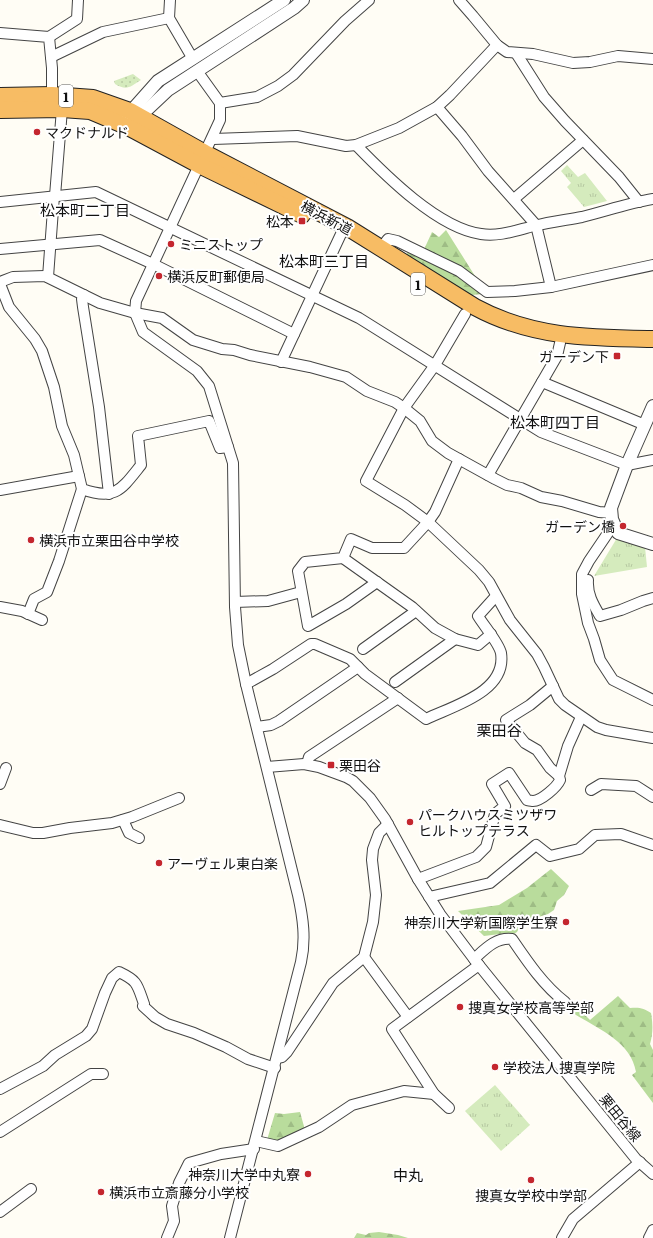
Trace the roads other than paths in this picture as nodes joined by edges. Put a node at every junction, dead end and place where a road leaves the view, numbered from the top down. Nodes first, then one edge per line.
1 (78, 0) edge
2 (170, 0) edge
3 (284, 0) edge
4 (303, 0) edge
5 (369, 0) edge
6 (459, 0) edge
7 (169, 18) junction
8 (0, 33) edge
9 (49, 37) junction
10 (496, 45) junction
11 (516, 53) junction
12 (51, 58) junction
13 (193, 59) junction
14 (653, 59) edge
15 (197, 71) junction
16 (52, 95) junction
17 (0, 96) edge
18 (220, 102) junction
19 (437, 107) junction
20 (62, 109) junction
21 (0, 110) edge
22 (130, 120) junction
23 (213, 138) junction
24 (583, 140) junction
25 (356, 145) junction
26 (202, 159) junction
27 (55, 196) junction
28 (514, 199) junction
29 (653, 200) edge
30 (0, 202) edge
31 (639, 202) junction
32 (536, 225) junction
33 (171, 227) junction
34 (341, 234) junction
35 (51, 245) junction
36 (381, 248) junction
37 (0, 249) edge
38 (153, 264) junction
39 (653, 265) edge
40 (48, 277) junction
41 (0, 283) edge
42 (551, 287) junction
43 (84, 295) junction
44 (312, 295) junction
45 (135, 313) junction
46 (465, 314) junction
47 (294, 334) junction
48 (653, 339) edge
49 (560, 343) junction
50 (653, 349) edge
51 (281, 362) junction
52 (435, 365) junction
53 (542, 382) junction
54 (653, 406) edge
55 (404, 408) junction
56 (520, 419) junction
57 (645, 425) junction
58 (228, 447) junction
59 (459, 460) junction
60 (653, 460) edge
61 (627, 465) junction
62 (488, 475) junction
63 (79, 476) junction
64 (82, 489) junction
65 (0, 490) edge
66 (109, 494) junction
67 (428, 522) junction
68 (614, 522) junction
69 (653, 544) edge
70 (343, 558) junction
71 (377, 582) junction
72 (302, 592) junction
73 (496, 596) junction
74 (653, 598) edge
75 (235, 602) junction
76 (0, 607) edge
77 (416, 611) junction
78 (28, 614) junction
79 (42, 620) dead end
80 (490, 634) junction
81 (310, 636) junction
82 (455, 639) junction
83 (363, 649) dead end
84 (358, 667) junction
85 (395, 682) dead end
86 (246, 684) junction
87 (553, 686) junction
88 (398, 698) junction
89 (653, 700) edge
90 (581, 717) junction
91 (257, 727) junction
92 (653, 738) edge
93 (307, 764) junction
94 (267, 767) junction
95 (6, 768) dead end
96 (559, 776) junction
97 (0, 784) edge
98 (591, 790) dead end
99 (653, 797) edge
100 (179, 798) dead end
101 (123, 820) junction
102 (388, 824) junction
103 (0, 825) edge
104 (139, 838) dead end
105 (653, 845) edge
106 (418, 879) junction
107 (429, 897) junction
108 (364, 957) junction
109 (476, 962) junction
110 (565, 1002) dead end
111 (408, 1017) junction
112 (277, 1058) junction
113 (275, 1068) junction
114 (103, 1074) dead end
115 (0, 1089) edge
116 (434, 1094) junction
117 (449, 1108) dead end
118 (0, 1132) edge
119 (255, 1145) junction
120 (640, 1162) junction
121 (653, 1174) edge
122 (31, 1189) dead end
123 (0, 1212) edge
124 (653, 1230) edge
125 (167, 1238) edge
126 (230, 1238) edge
127 (562, 1238) edge
128 (648, 1238) edge

1 - 9 street
2 - 7 street
3 - 13 street
4 - 15 street
5 - 18 street
6 - 10 street
7 - 12 street
7 - 13 street
8 - 9 street
9 - 12 street
10 - 11 street
10 - 19 street
11 - 14 street
11 - 24 street
12 - 16 street
13 - 22 street
15 - 18 street
15 - 22 street
16 - 17 highway, 横浜新道 / 1
16 - 22 highway, 横浜新道 / 1
18 - 23 street
19 - 25 street
19 - 28 street
20 - 21 highway, 横浜新道 / 1
20 - 22 highway, 横浜新道 / 1
20 - 27 street
22 - 26 highway, 横浜新道 / 1
23 - 25 street
23 - 26 street
24 - 28 street
24 - 31 street
25 - 32 street
26 - 33 street
26 - 34 highway, 横浜新道 / 1
26 - 36 highway, 横浜新道 / 1
27 - 30 street
27 - 33 street
27 - 35 street
28 - 32 street
29 - 31 street
31 - 32 street
32 - 42 street
33 - 38 street
33 - 44 street
34 - 44 street
34 - 46 highway, 横浜新道 / 1
35 - 37 street
35 - 38 street
35 - 40 street
36 - 42 street
36 - 48 highway, 横浜新道 / 1
38 - 45 street
38 - 47 street
39 - 42 street
40 - 41 street
40 - 43 street
41 - 63 street
43 - 45 street
43 - 66 street
44 - 47 street
44 - 52 street
45 - 51 street
45 - 58 street
46 - 49 highway, 横浜新道 / 1
46 - 52 street
47 - 51 street
49 - 50 highway, 横浜新道 / 1
49 - 53 street
51 - 55 street
52 - 55 street
52 - 56 street
53 - 56 street
53 - 57 street
54 - 57 street
55 - 59 street
55 - 67 street
56 - 61 street
56 - 62 street
57 - 61 street
58 - 66 street
58 - 75 street
59 - 62 street
59 - 67 street
60 - 61 street
61 - 68 street
62 - 68 street
63 - 64 street
63 - 65 street
64 - 66 street
64 - 78 street
67 - 70 street
67 - 73 street
68 - 69 street
68 - 74 street
68 - 89 street
70 - 71 street
70 - 72 street
71 - 77 street
71 - 81 street
72 - 75 street
72 - 81 street
73 - 80 street
73 - 87 street
75 - 86 street
76 - 78 street
77 - 82 street
77 - 83 street
78 - 79 street
80 - 82 street
80 - 88 street
81 - 84 street
81 - 86 street
82 - 85 street
84 - 88 street
84 - 91 street
86 - 91 street
87 - 90 street
87 - 96 street
88 - 93 street
90 - 92 street
90 - 96 street
91 - 94 street
93 - 94 street, 栗田谷線
93 - 102 street, 栗田谷線
94 - 112 street
95 - 97 street
96 - 106 street
98 - 99 street
100 - 101 street
101 - 103 street
101 - 104 street
102 - 106 street, 栗田谷線
102 - 108 street
105 - 107 street
106 - 107 street, 栗田谷線
107 - 109 street, 栗田谷線
108 - 111 street
108 - 112 street
109 - 110 street
109 - 111 street
109 - 120 street, 栗田谷線
111 - 116 street
112 - 113 street
113 - 115 street
113 - 119 street
114 - 118 street
116 - 117 street
116 - 119 street
119 - 125 street
119 - 126 street
120 - 121 street, 栗田谷線
120 - 127 street
122 - 123 street
124 - 128 street

